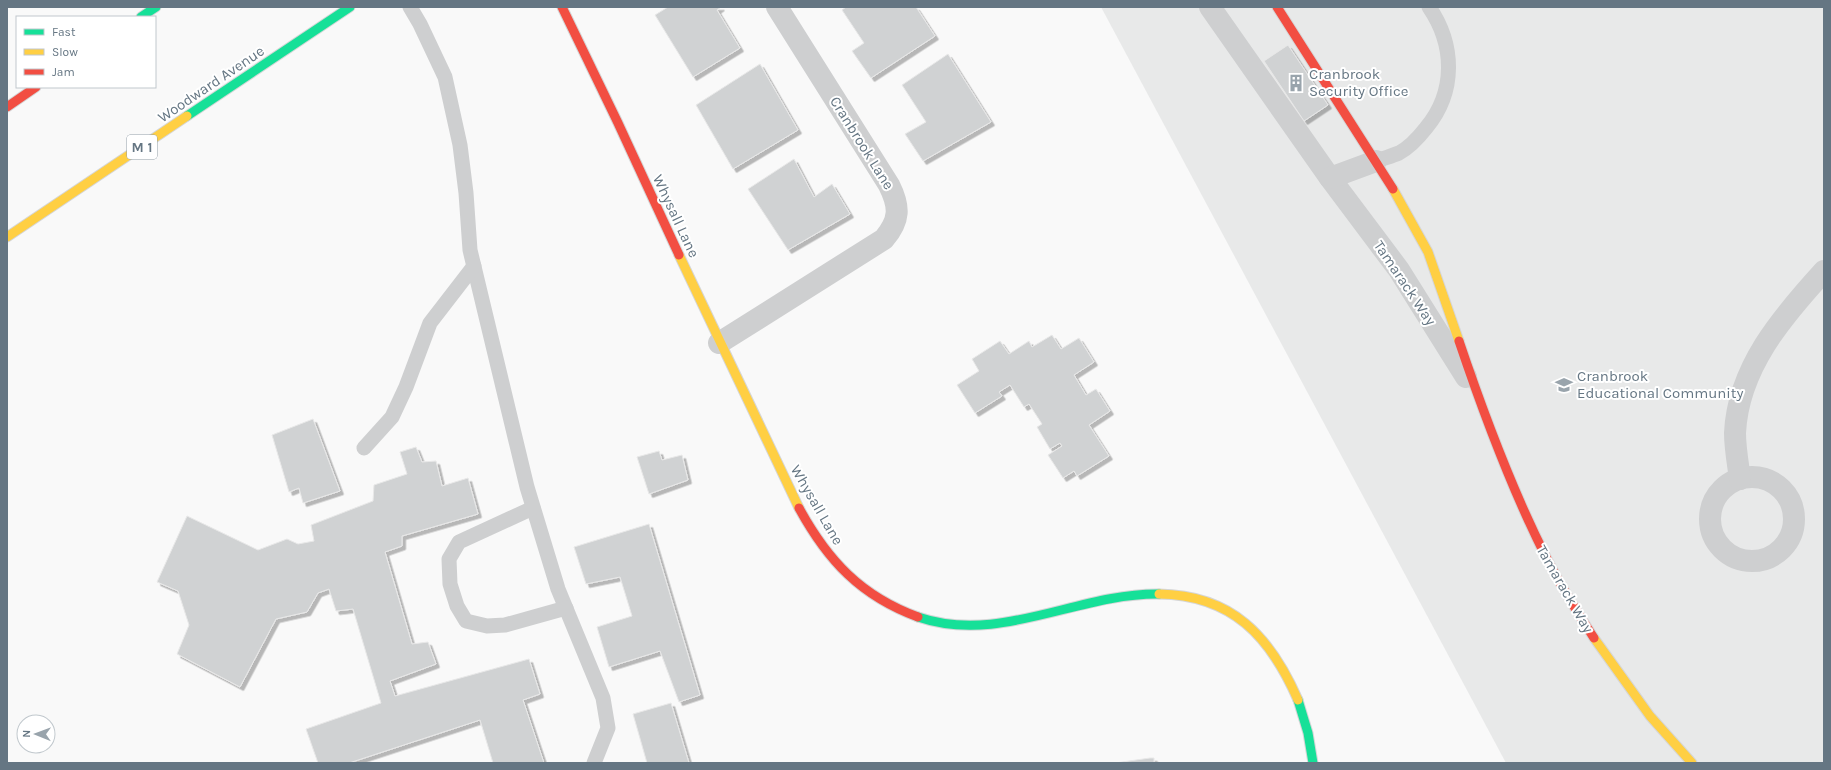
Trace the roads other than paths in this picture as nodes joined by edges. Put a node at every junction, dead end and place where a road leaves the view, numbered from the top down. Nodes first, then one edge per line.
1 (156, 7) edge
2 (350, 7) edge
3 (410, 7) edge
4 (562, 7) edge
5 (777, 7) edge
6 (1277, 7) edge
7 (1429, 7) edge
8 (1220, 10) edge
9 (142, 16) edge
10 (35, 88) edge
11 (7, 107) edge
12 (1376, 161) junction
13 (1330, 178) junction
14 (7, 237) edge
15 (474, 266) junction
16 (1824, 271) edge
17 (719, 343) junction
18 (1476, 392) junction
19 (364, 448) dead end
20 (1740, 479) dead end
21 (533, 508) junction
22 (566, 608) junction
23 (594, 763) edge
24 (1314, 763) edge
25 (1692, 763) edge

1 - 9 street
2 - 14 street, Woodward Avenue / M 1
3 - 15 lane
4 - 17 street, Whysall Lane
5 - 17 street, Cranbrook Lane
6 - 12 street, Tamarack Way
7 - 12 lane
8 - 13 street, Tamarack Way
10 - 11 street
12 - 13 street
12 - 18 street, Tamarack Way
13 - 18 street, Tamarack Way
15 - 19 lane
15 - 21 lane
16 - 20 street
17 - 24 street, Whysall Lane
18 - 25 street, Tamarack Way
21 - 22 lane
21 - 22 lane
22 - 23 lane

